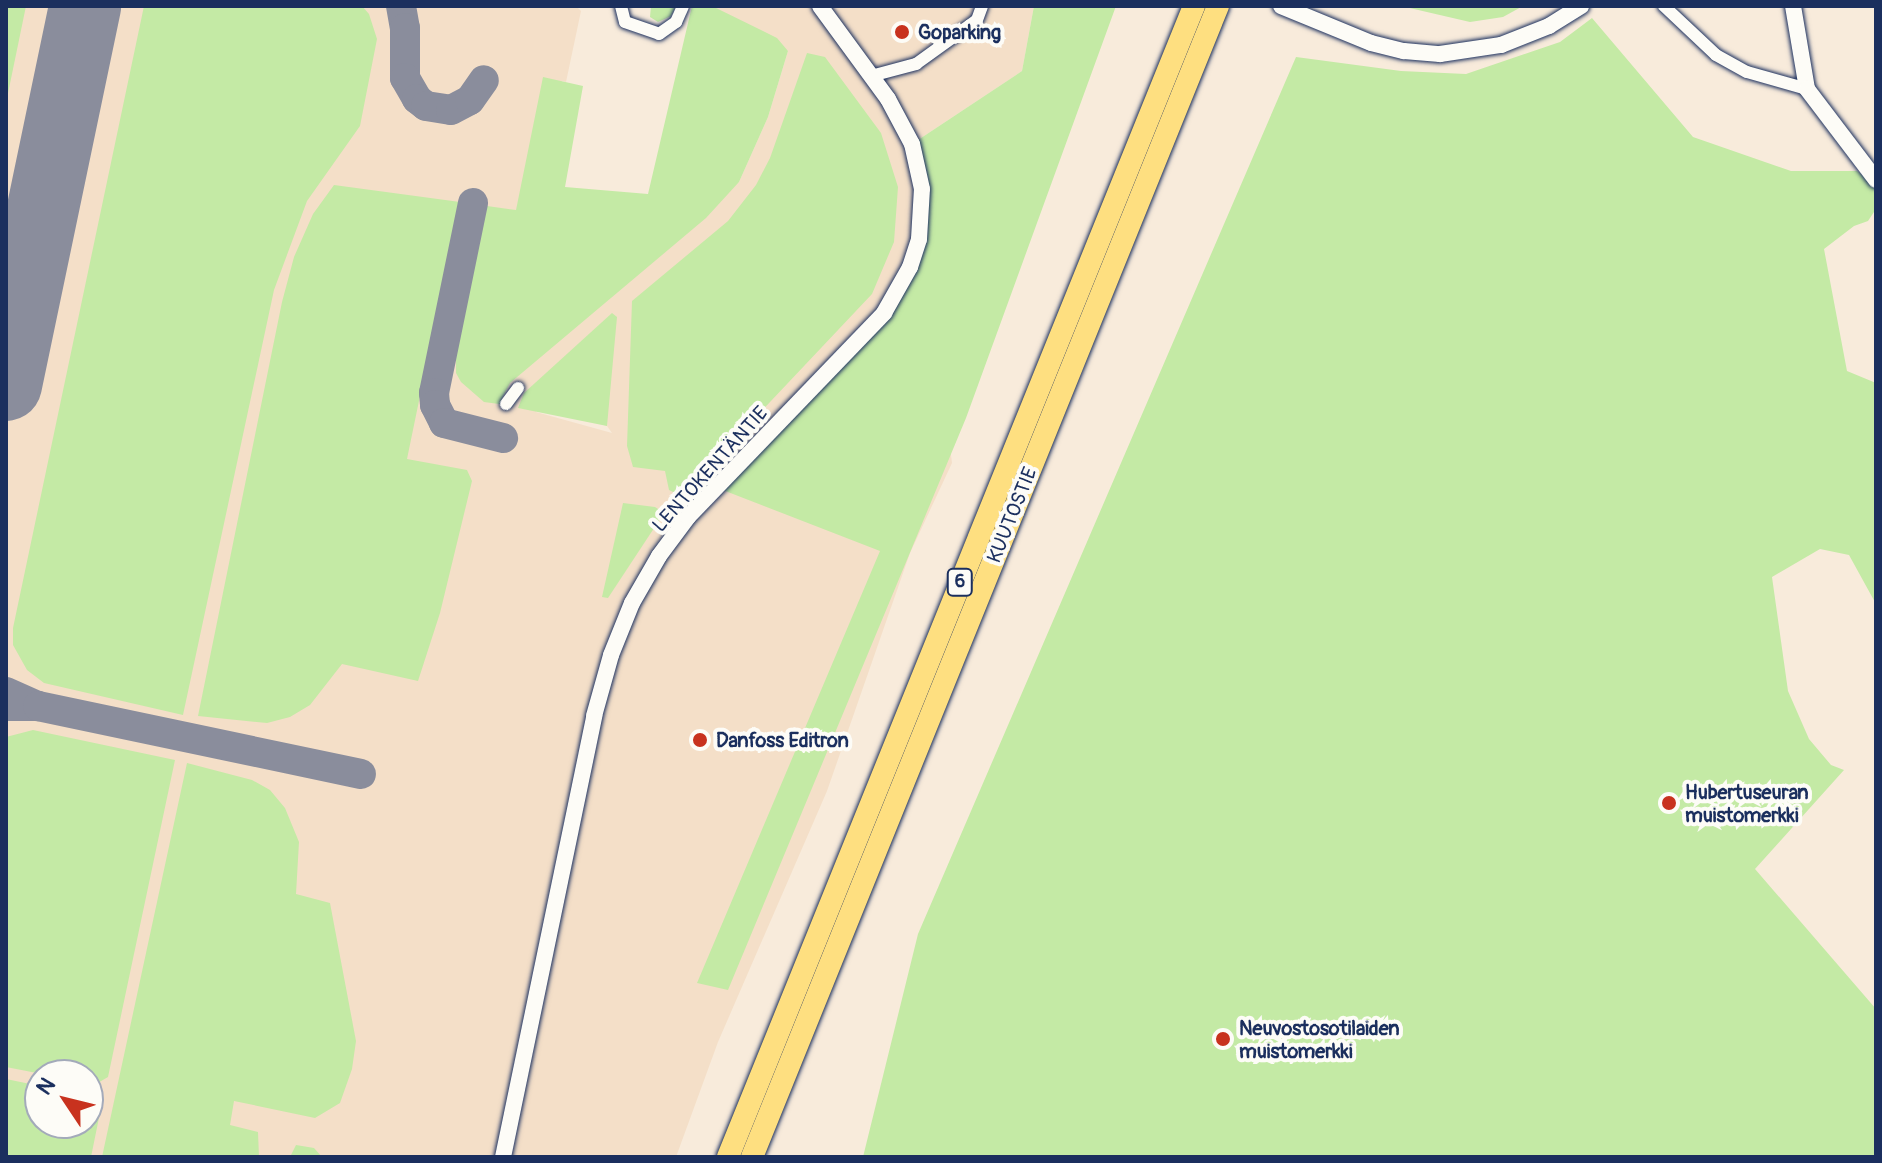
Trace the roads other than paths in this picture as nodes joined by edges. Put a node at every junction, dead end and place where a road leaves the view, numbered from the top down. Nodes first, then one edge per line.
1 (621, 6) edge
2 (683, 6) edge
3 (982, 6) edge
4 (1281, 6) edge
5 (1581, 6) edge
6 (1664, 6) edge
7 (1793, 6) edge
8 (1193, 7) edge
9 (829, 9) edge
10 (1216, 11) edge
11 (871, 76) junction
12 (1807, 89) junction
13 (1876, 180) edge
14 (518, 388) dead end
15 (506, 404) dead end
16 (503, 1157) edge
17 (728, 1157) edge
18 (752, 1157) edge

1 - 2 street
3 - 11 street
4 - 5 street
6 - 12 street
7 - 12 street
8 - 17 highway, KUUTOSTIE / 6
9 - 11 street, LENTOKENTÄNTIE
10 - 18 highway, KUUTOSTIE / 6
11 - 16 street, LENTOKENTÄNTIE
12 - 13 street
14 - 15 street

